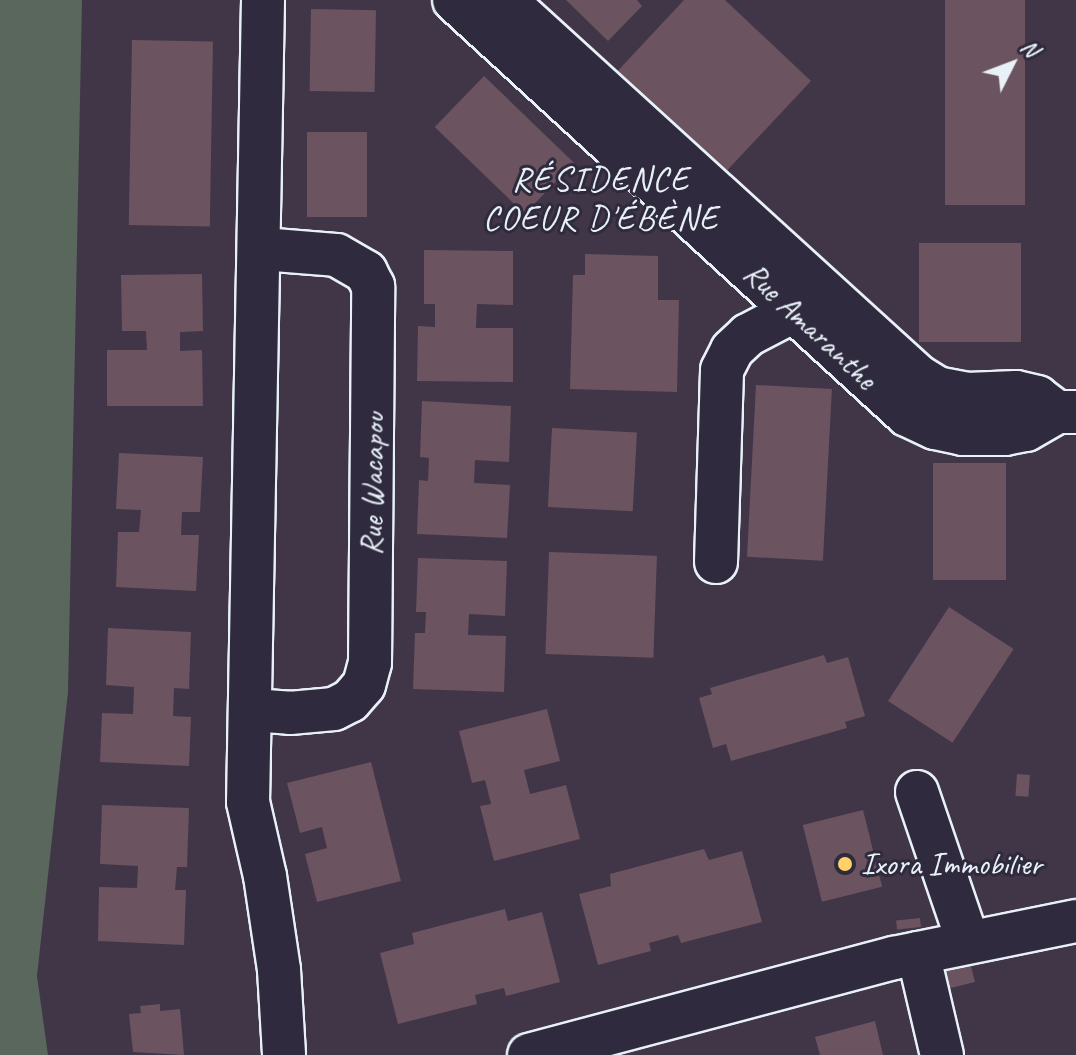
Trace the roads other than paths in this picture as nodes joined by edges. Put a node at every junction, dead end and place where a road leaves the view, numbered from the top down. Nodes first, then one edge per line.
1 (263, 0) edge
2 (505, 0) edge
3 (460, 2) edge
4 (261, 249) junction
5 (794, 311) junction
6 (1066, 412) edge
7 (716, 562) dead end
8 (251, 710) junction
9 (917, 792) dead end
10 (1076, 921) edge
11 (968, 942) junction
12 (918, 953) junction
13 (284, 1055) edge
14 (529, 1055) edge
15 (942, 1055) edge

1 - 4 street
2 - 6 street, Rue Amaranthe
3 - 5 street, Rue Amaranthe
4 - 8 street
4 - 8 street, Rue Wacapou
5 - 6 street, Rue Amaranthe
5 - 7 street
8 - 13 street
9 - 11 street
10 - 11 street
11 - 12 street
12 - 14 street
12 - 15 street

